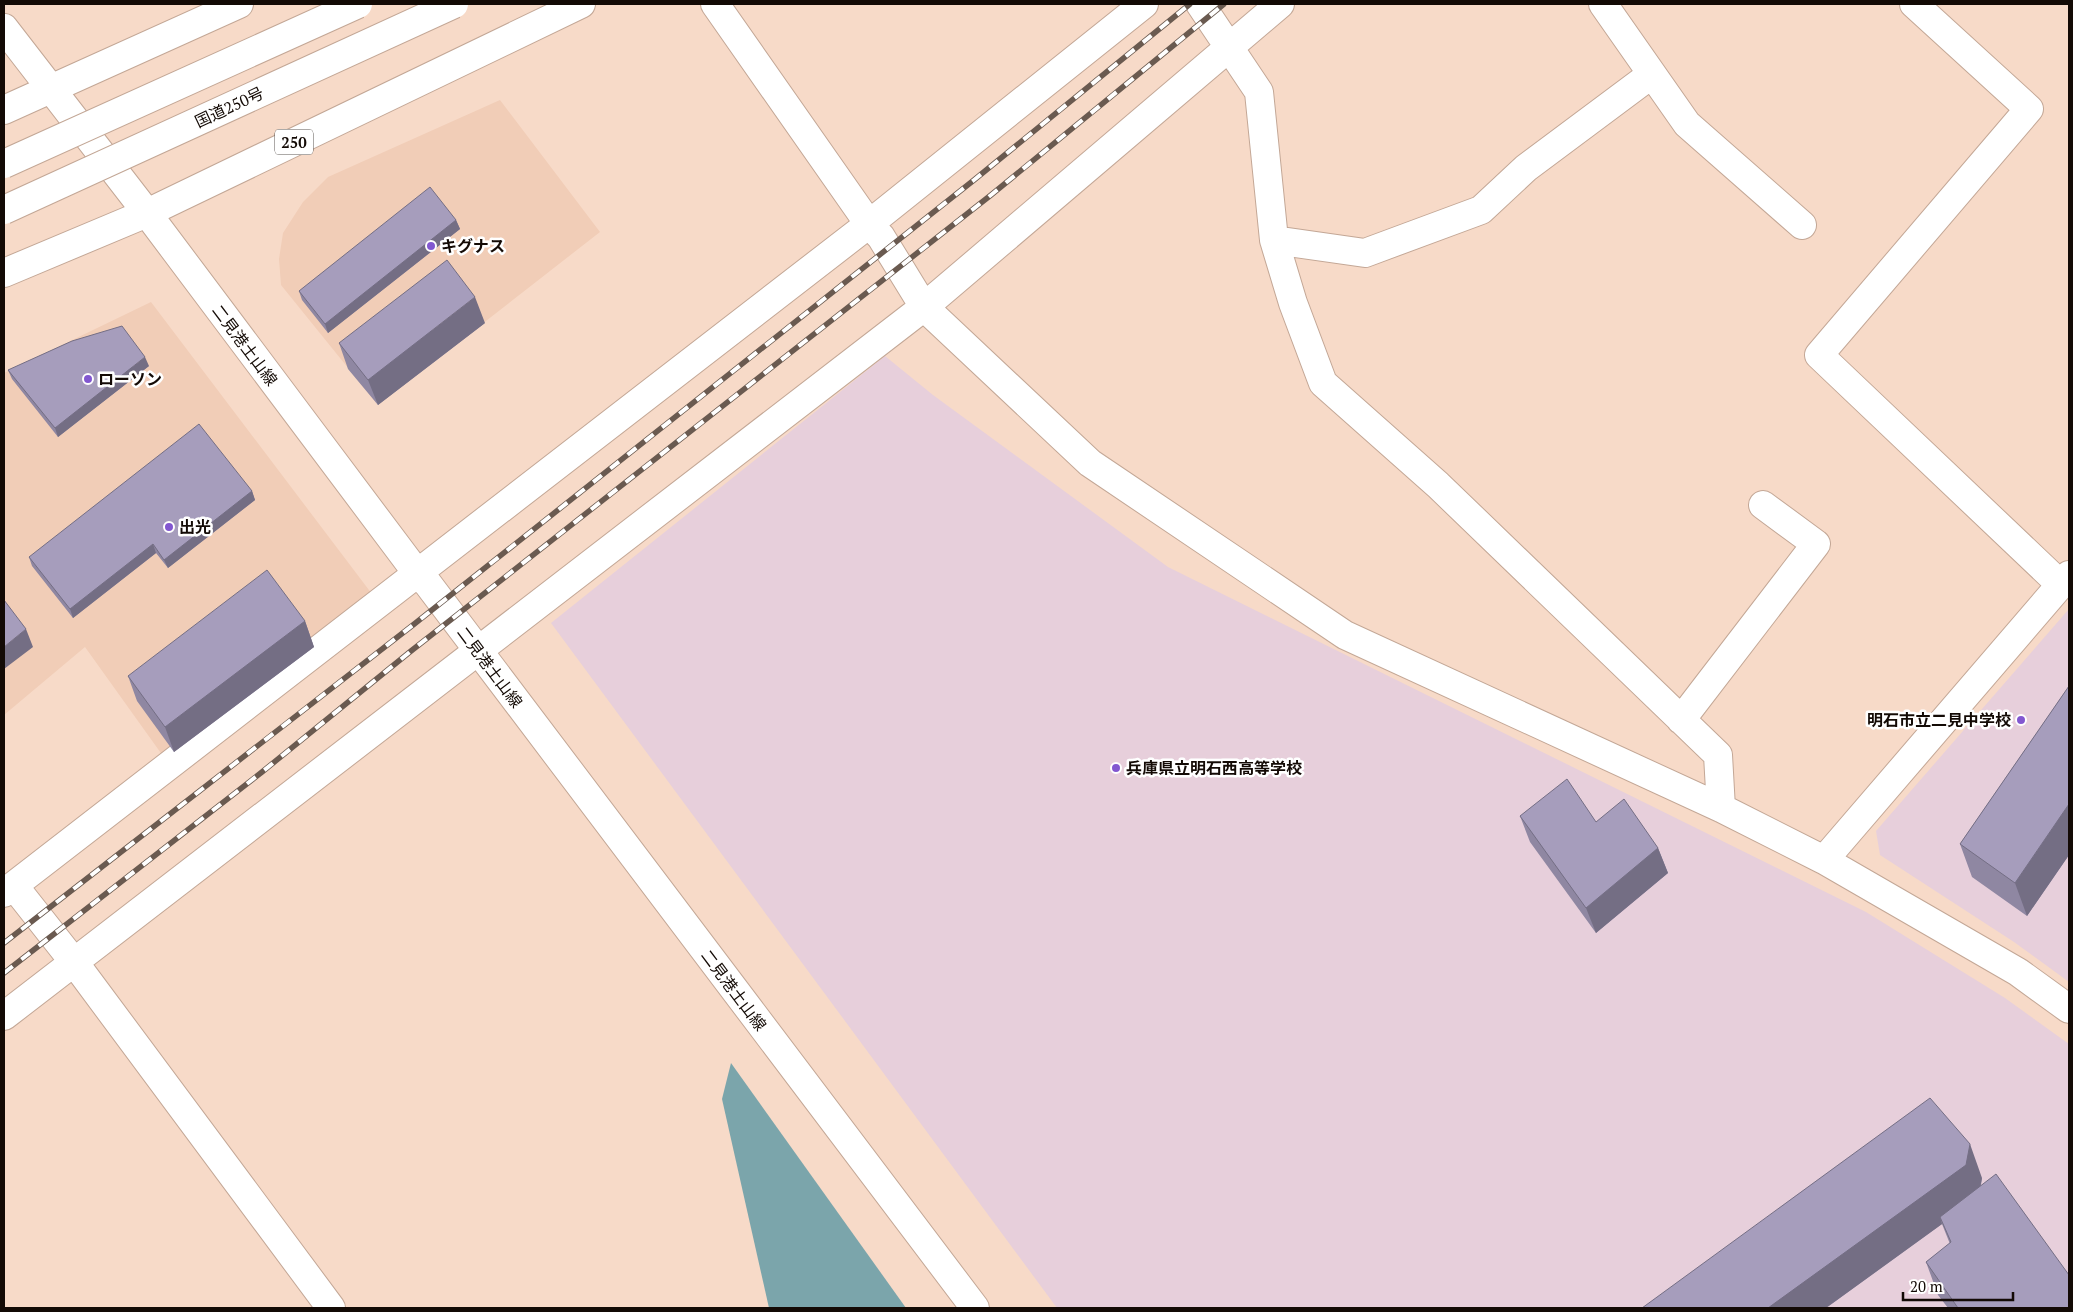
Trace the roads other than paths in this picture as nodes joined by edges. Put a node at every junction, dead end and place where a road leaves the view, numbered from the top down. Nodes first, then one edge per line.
1 (239, 4) edge
2 (358, 4) edge
3 (454, 4) edge
4 (581, 4) edge
5 (715, 4) edge
6 (1144, 4) edge
7 (1200, 4) edge
8 (1280, 4) edge
9 (1603, 4) edge
10 (1914, 4) edge
11 (4, 28) edge
12 (1229, 47) junction
13 (1652, 74) junction
14 (51, 89) junction
15 (4, 110) edge
16 (4, 164) edge
17 (4, 210) edge
18 (147, 213) junction
19 (869, 224) junction
20 (1802, 225) dead end
21 (1274, 240) junction
22 (4, 273) edge
23 (924, 307) junction
24 (1763, 505) dead end
25 (417, 573) junction
26 (2065, 580) edge
27 (478, 652) junction
28 (1681, 720) junction
29 (1721, 808) junction
30 (1824, 860) junction
31 (9, 889) edge
32 (74, 962) junction
33 (2069, 1010) edge
34 (4, 1016) edge
35 (330, 1308) edge
36 (975, 1308) edge

1 - 14 main road
2 - 16 main road, bridge
3 - 17 main road, 国道250号, bridge
4 - 18 main road, 250
5 - 19 main road
6 - 19 main road
7 - 12 main road
8 - 12 main road
9 - 13 main road
10 - 26 main road
11 - 14 main road, 二見港土山線
12 - 21 main road
12 - 23 main road
13 - 20 main road
13 - 21 main road
14 - 15 main road
14 - 18 main road, 二見港土山線
18 - 22 main road, 250
18 - 25 main road, 二見港土山線
19 - 23 main road
19 - 25 main road
21 - 28 main road
23 - 27 main road
23 - 29 main road
24 - 28 main road
25 - 27 main road, 二見港土山線
25 - 31 main road
26 - 30 main road
27 - 32 main road
27 - 36 main road, 二見港土山線
28 - 29 main road
29 - 30 main road
30 - 33 main road
31 - 32 main road
32 - 34 main road
32 - 35 main road

